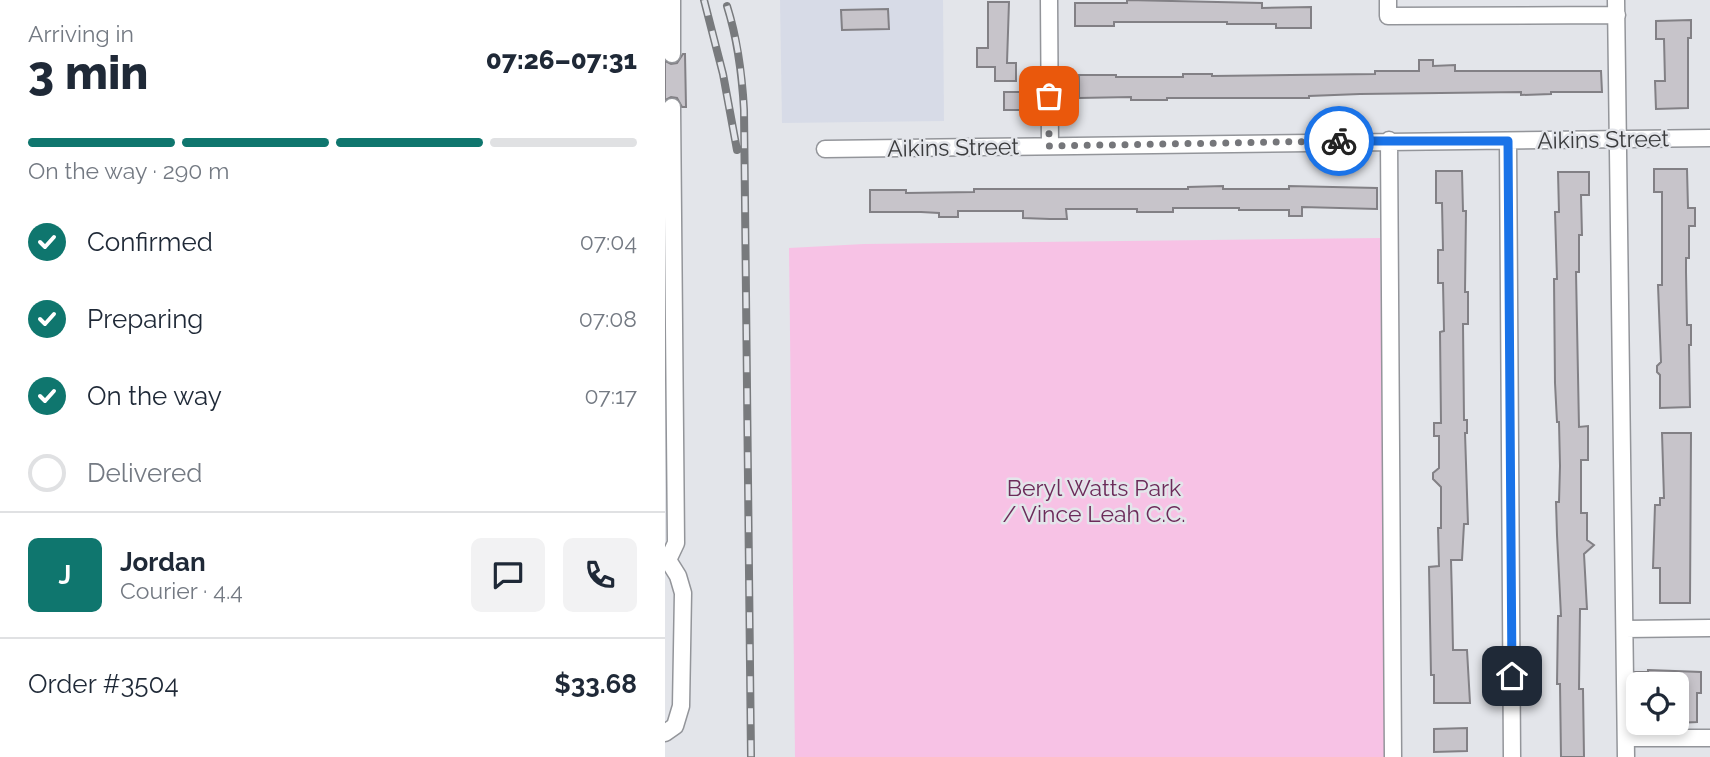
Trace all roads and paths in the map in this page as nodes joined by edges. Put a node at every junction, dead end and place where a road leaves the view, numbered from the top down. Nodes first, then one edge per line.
1 (672, 0) edge
2 (1049, 0) edge
3 (1388, 0) edge
4 (1616, 8) edge
5 (672, 54) dead end
6 (672, 107) dead end
7 (1618, 138) junction
8 (1710, 138) edge
9 (1388, 140) junction
10 (1508, 141) junction
11 (1049, 146) junction
12 (825, 149) dead end
13 (666, 560) edge
14 (1710, 628) edge
15 (1625, 629) junction
16 (665, 733) edge
17 (1626, 738) junction
18 (1710, 738) edge
19 (1393, 757) edge
20 (1512, 757) edge
21 (1626, 757) edge

1 - 5 street
2 - 11 street
3 - 4 street
4 - 7 street
6 - 13 street
7 - 8 street, Aikins Street
7 - 10 street, Aikins Street
7 - 15 street
9 - 10 street, Aikins Street
9 - 11 street, Aikins Street
9 - 19 street
10 - 20 street
11 - 12 street, Aikins Street
13 - 16 street
14 - 15 street
15 - 17 street
17 - 18 street
17 - 21 street

